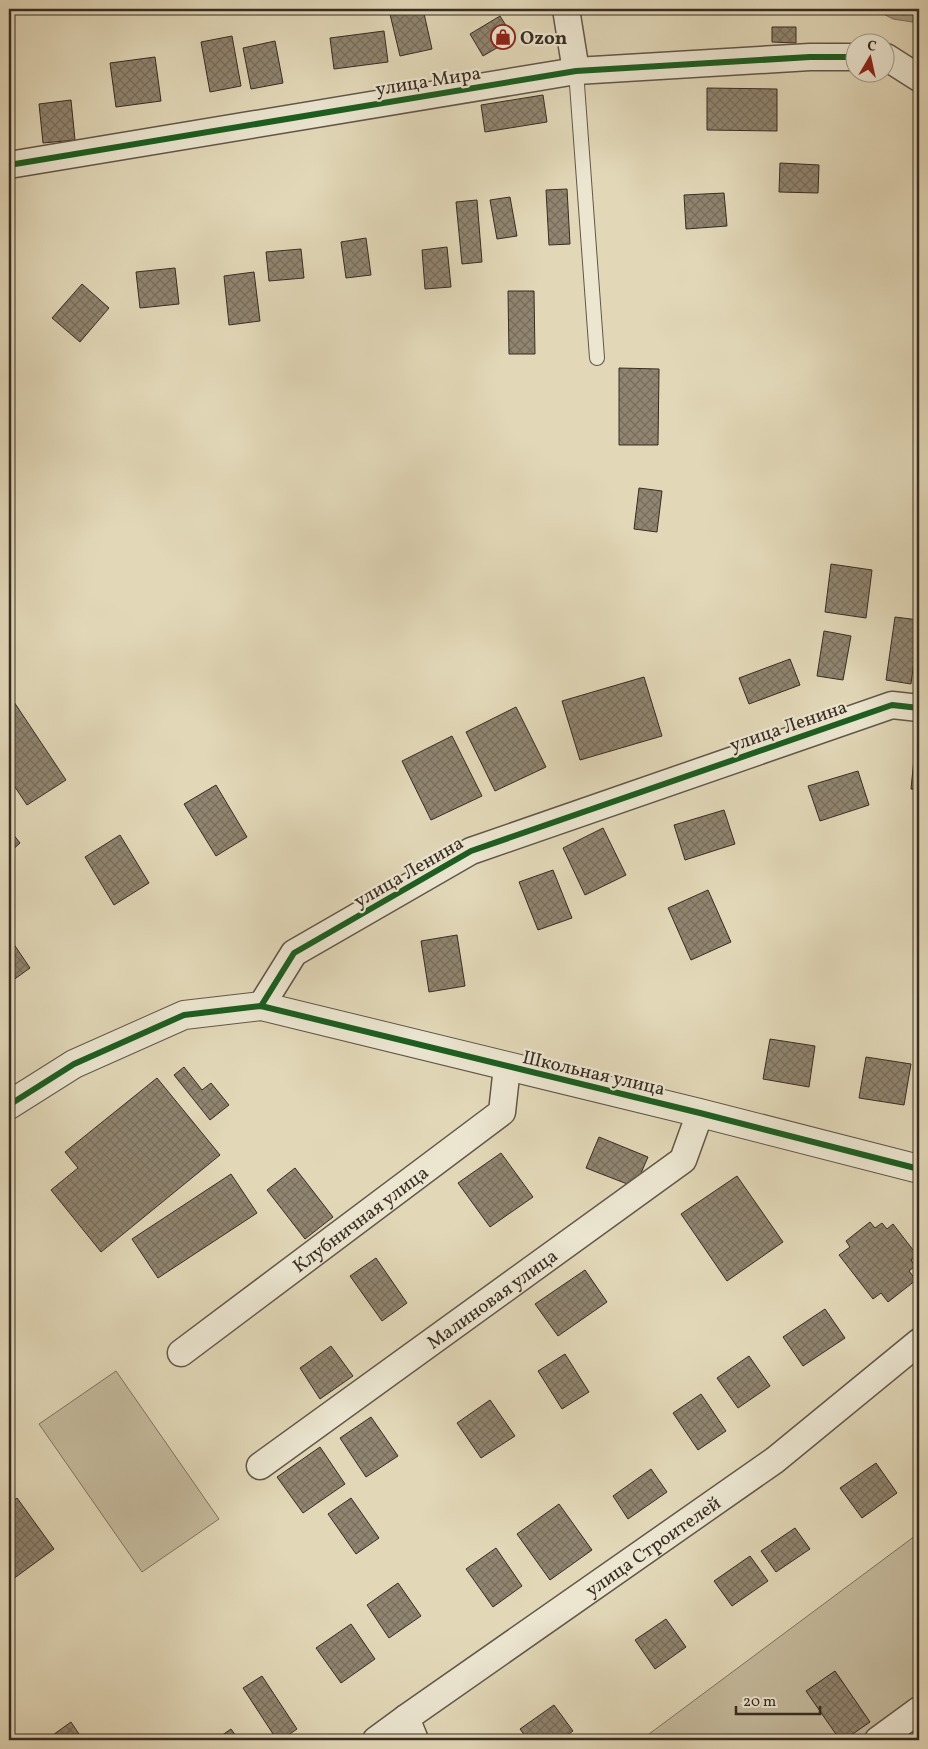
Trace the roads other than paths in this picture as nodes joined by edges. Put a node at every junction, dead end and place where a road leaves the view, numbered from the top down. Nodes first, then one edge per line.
1 (566, 9) edge
2 (846, 57) edge
3 (896, 63) edge
4 (576, 71) junction
5 (919, 78) edge
6 (11, 171) edge
7 (598, 358) dead end
8 (919, 708) edge
9 (261, 1006) junction
10 (507, 1067) junction
11 (9, 1105) edge
12 (700, 1113) junction
13 (919, 1169) edge
14 (919, 1342) edge
15 (181, 1353) dead end
16 (260, 1466) dead end
17 (919, 1710) edge
18 (410, 1729) edge
19 (376, 1740) edge
20 (878, 1740) edge

1 - 4 street
2 - 4 street, улица Мира
3 - 5 street
4 - 6 street, улица Мира
4 - 7 lane
8 - 9 street, улица Ленина
9 - 10 street, Школьная улица
9 - 11 street
10 - 12 street, Школьная улица
10 - 15 street, Клубничная улица
12 - 13 street, Школьная улица
12 - 16 street, Малиновая улица
14 - 18 street, улица Строителей
17 - 20 street
18 - 19 street, улица Строителей

